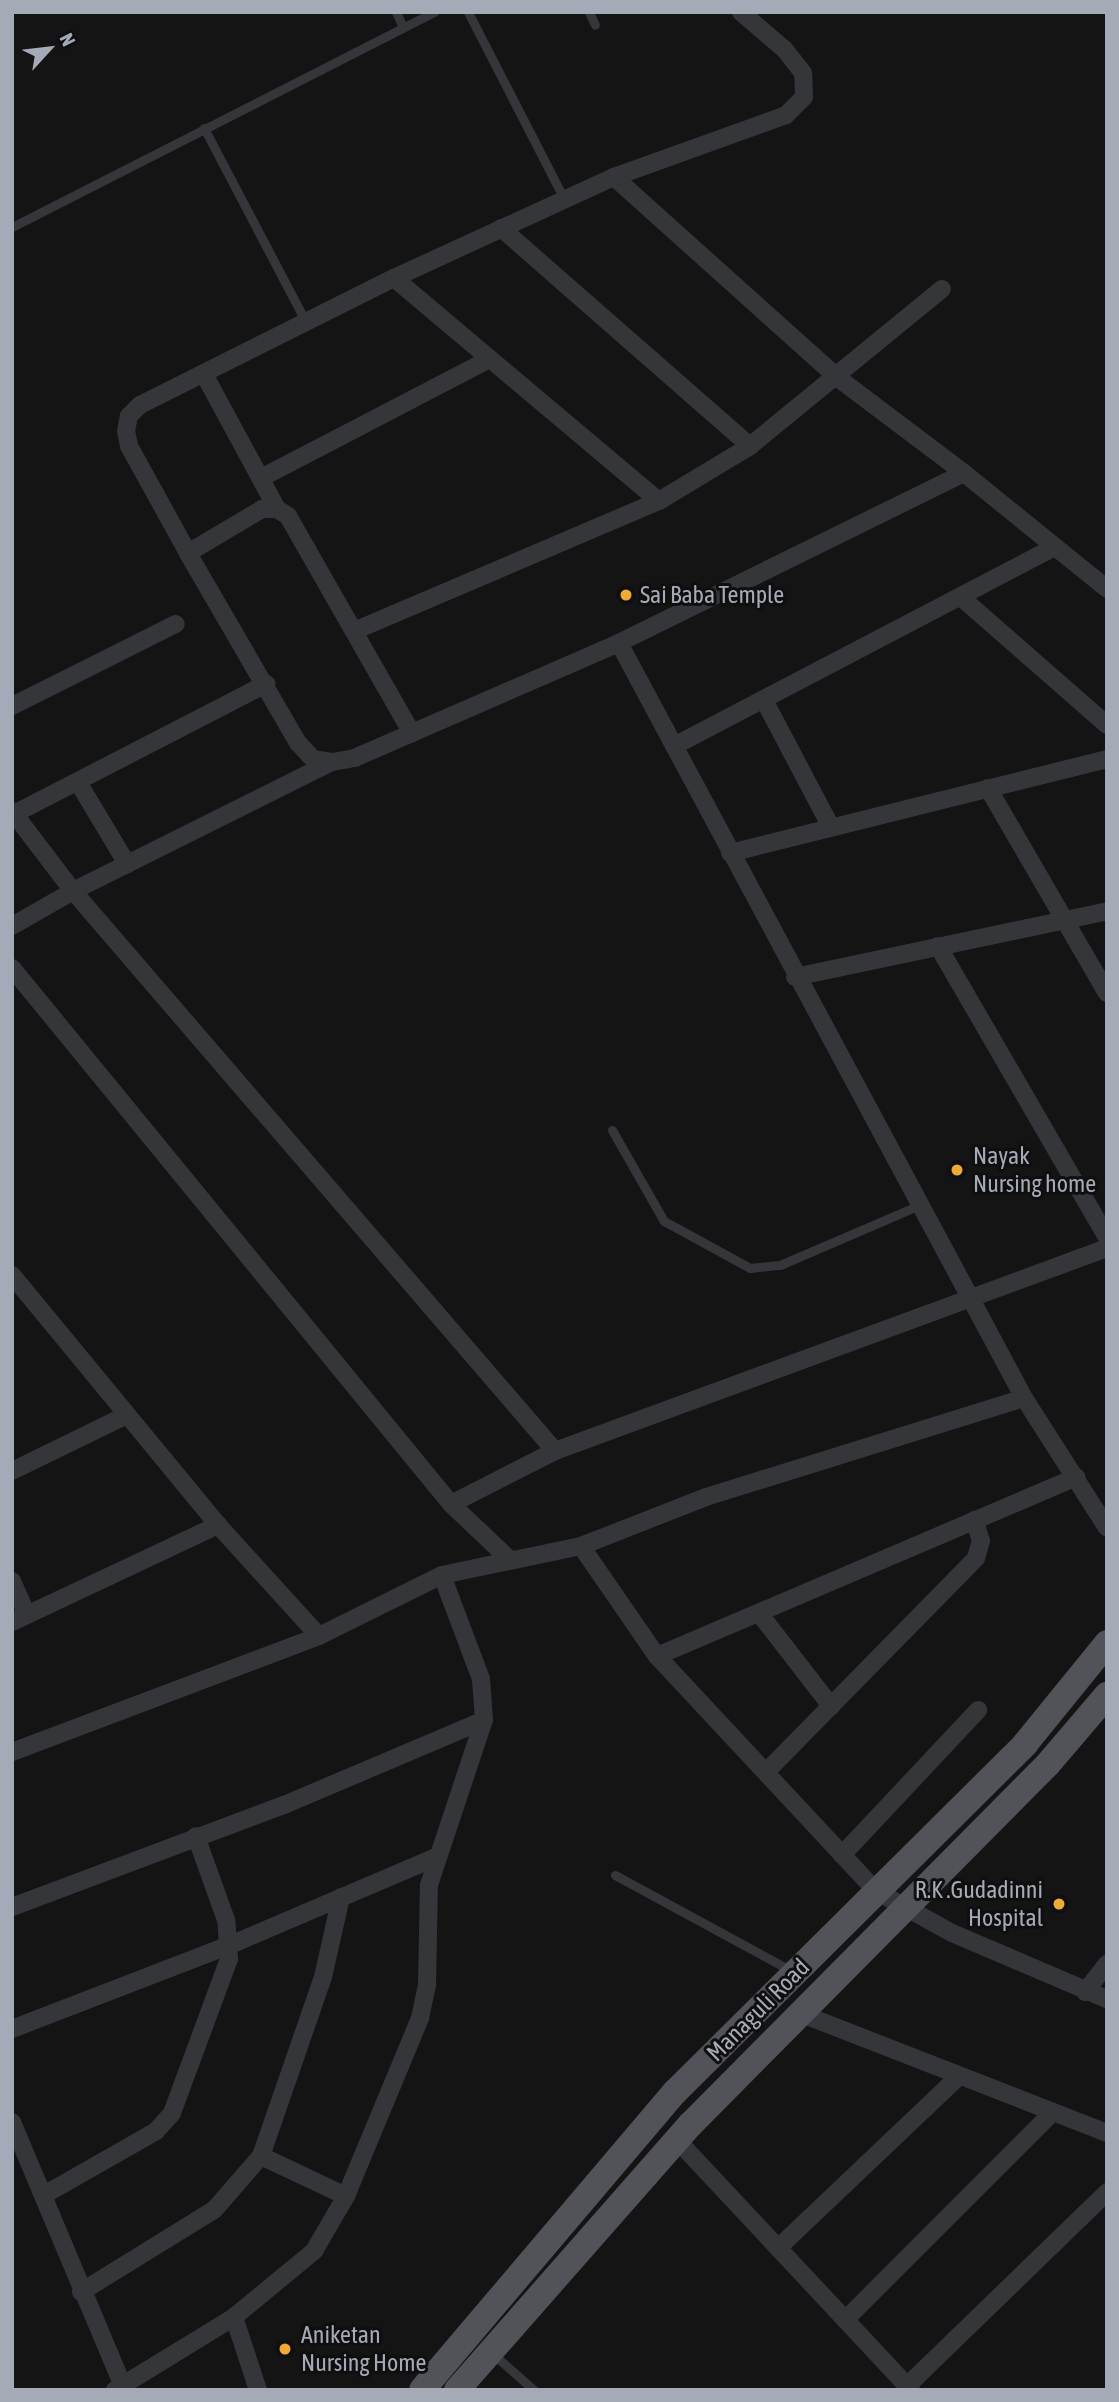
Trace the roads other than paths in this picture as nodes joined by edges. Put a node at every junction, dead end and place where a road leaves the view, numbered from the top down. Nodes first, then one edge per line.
1 (396, 12) edge
2 (434, 12) edge
3 (468, 12) edge
4 (589, 12) edge
5 (741, 12) edge
6 (595, 25) dead end
7 (403, 26) junction
8 (204, 128) junction
9 (614, 177) junction
10 (564, 199) junction
11 (12, 227) edge
12 (501, 228) junction
13 (394, 278) junction
14 (942, 289) dead end
15 (306, 322) junction
16 (490, 359) junction
17 (204, 374) junction
18 (838, 378) junction
19 (750, 446) junction
20 (964, 473) junction
21 (261, 478) junction
22 (659, 500) junction
23 (277, 509) junction
24 (1055, 547) junction
25 (188, 553) junction
26 (1107, 589) edge
27 (964, 598) junction
28 (176, 624) dead end
29 (354, 631) junction
30 (619, 643) junction
31 (266, 684) junction
32 (764, 700) junction
33 (12, 706) edge
34 (1107, 725) edge
35 (412, 733) junction
36 (674, 746) junction
37 (1107, 759) edge
38 (332, 762) junction
39 (78, 782) junction
40 (988, 788) junction
41 (13, 812) edge
42 (831, 827) junction
43 (730, 853) junction
44 (127, 864) junction
45 (73, 891) junction
46 (1107, 911) edge
47 (1065, 922) junction
48 (12, 926) edge
49 (938, 946) junction
50 (12, 968) edge
51 (795, 977) junction
52 (1107, 993) edge
53 (612, 1130) dead end
54 (919, 1205) junction
55 (1107, 1238) edge
56 (1107, 1248) edge
57 (12, 1275) edge
58 (970, 1298) junction
59 (1024, 1398) junction
60 (127, 1415) junction
61 (555, 1451) junction
62 (12, 1471) edge
63 (1076, 1477) junction
64 (451, 1504) junction
65 (974, 1520) junction
66 (218, 1525) junction
67 (1107, 1528) edge
68 (581, 1546) junction
69 (510, 1560) junction
70 (442, 1575) junction
71 (12, 1581) edge
72 (758, 1613) junction
73 (20, 1619) edge
74 (319, 1636) junction
75 (1107, 1643) edge
76 (657, 1656) junction
77 (1068, 1691) junction
78 (1104, 1702) edge
79 (831, 1706) junction
80 (978, 1710) dead end
81 (484, 1720) junction
82 (12, 1752) edge
83 (765, 1772) junction
84 (196, 1836) junction
85 (842, 1855) junction
86 (436, 1857) junction
87 (615, 1875) dead end
88 (876, 1891) junction
89 (341, 1896) junction
90 (12, 1908) edge
91 (907, 1909) junction
92 (230, 1945) junction
93 (1107, 1964) edge
94 (795, 1973) junction
95 (1085, 1992) junction
96 (1107, 1999) edge
97 (802, 2014) junction
98 (12, 2029) edge
99 (958, 2077) junction
100 (1053, 2112) junction
101 (12, 2122) edge
102 (1107, 2133) edge
103 (678, 2141) junction
104 (261, 2156) junction
105 (1107, 2192) edge
106 (44, 2195) junction
107 (346, 2196) junction
108 (778, 2248) junction
109 (80, 2291) junction
110 (234, 2316) junction
111 (845, 2320) junction
112 (491, 2351) junction
113 (119, 2387) edge
114 (909, 2388) edge
115 (258, 2390) edge
116 (422, 2390) edge
117 (457, 2390) edge
118 (534, 2390) edge

1 - 7 lane
2 - 7 lane
3 - 10 lane
4 - 6 lane
5 - 9 street
7 - 8 lane
8 - 11 lane
8 - 15 lane
9 - 10 street
9 - 18 street
10 - 12 street
12 - 13 street
12 - 19 street
13 - 15 street
13 - 16 street
14 - 18 street
15 - 17 street
16 - 21 street
16 - 22 street
17 - 21 street
17 - 25 street
18 - 19 street
18 - 20 street
19 - 22 street
20 - 24 street
20 - 30 street
21 - 23 street
22 - 29 street
23 - 25 street
23 - 29 street
24 - 26 street
24 - 27 street
25 - 31 street
27 - 32 street
27 - 34 street
28 - 33 street
29 - 35 street
30 - 35 street
30 - 36 street
31 - 38 street
31 - 39 street
32 - 36 street
32 - 42 street
35 - 38 street
36 - 43 street
37 - 40 street
38 - 44 street
39 - 41 street
39 - 44 street
40 - 42 street
40 - 47 street
41 - 45 street
42 - 43 street
43 - 51 street
44 - 45 street
45 - 48 street
45 - 61 street
46 - 47 street
47 - 49 street
47 - 52 street
49 - 51 street
49 - 55 street
50 - 64 street
51 - 54 street
53 - 54 lane
54 - 58 street
56 - 58 street
57 - 60 street
58 - 59 street
58 - 61 street
59 - 63 street
59 - 68 street
60 - 62 street
60 - 66 street
61 - 64 street
63 - 65 street
63 - 67 street
64 - 69 street
65 - 72 street
65 - 79 street
66 - 73 street
66 - 74 street
68 - 69 street
68 - 76 street
69 - 70 street
70 - 74 street
70 - 81 street
71 - 73 street
72 - 76 street
72 - 79 street
74 - 82 street
75 - 77 main road, Managuli Road
76 - 83 street
77 - 78 street
77 - 88 main road, Managuli Road
78 - 91 main road, Managuli Road
79 - 83 street
80 - 85 street
81 - 84 street
81 - 86 street
83 - 85 street
84 - 90 street
84 - 92 street
85 - 88 street
86 - 89 street
86 - 107 street
87 - 94 lane
88 - 91 street
88 - 94 main road, Managuli Road
89 - 92 street
89 - 104 street
91 - 95 street
91 - 97 main road, Managuli Road
92 - 98 street
92 - 106 street
93 - 95 street
94 - 116 main road, Managuli Road
95 - 96 street
97 - 99 street
97 - 103 main road, Managuli Road
99 - 100 street
99 - 108 street
100 - 102 street
100 - 111 street
101 - 106 street
103 - 108 street
103 - 112 main road, Managuli Road
104 - 107 street
104 - 109 street
105 - 114 street
106 - 109 street
107 - 110 street
108 - 111 street
109 - 113 street
110 - 113 street
110 - 115 street
111 - 114 street
112 - 117 main road, Managuli Road
112 - 118 lane

